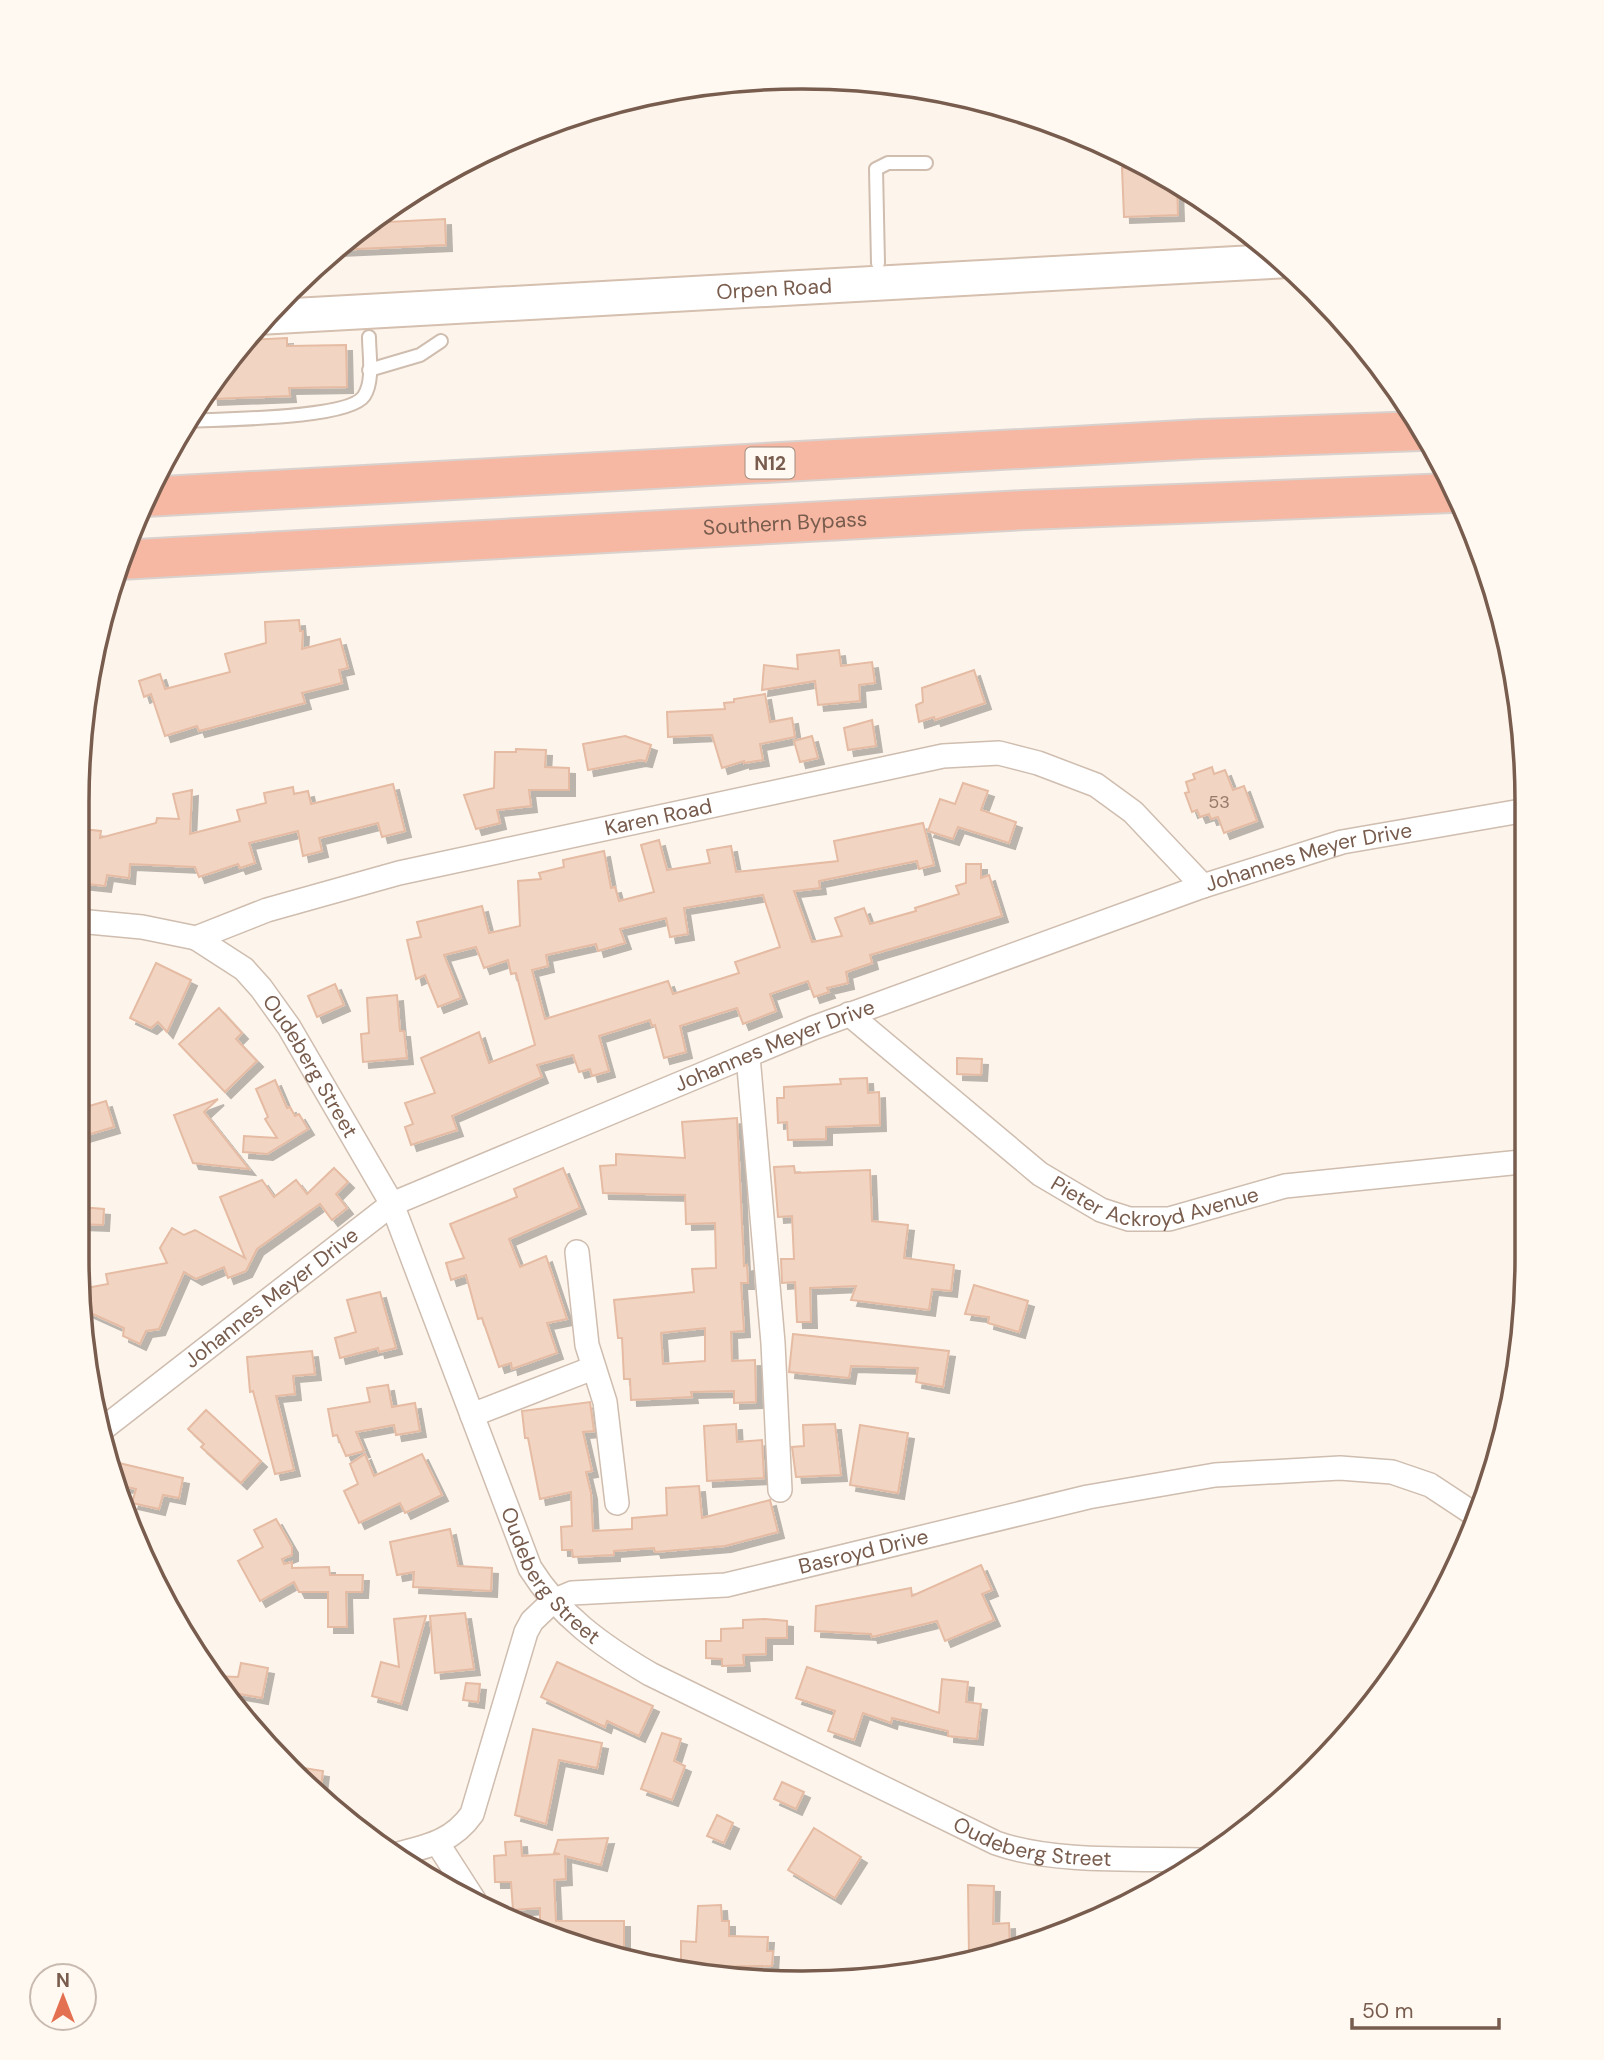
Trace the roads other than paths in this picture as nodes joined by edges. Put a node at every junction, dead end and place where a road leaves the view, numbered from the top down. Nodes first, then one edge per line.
1 (926, 163) dead end
2 (1243, 243) edge
3 (1267, 262) edge
4 (878, 263) junction
5 (299, 297) edge
6 (281, 316) edge
7 (369, 337) dead end
8 (442, 341) dead end
9 (369, 369) junction
10 (201, 419) edge
11 (1408, 427) edge
12 (1443, 492) edge
13 (159, 496) edge
14 (132, 560) edge
15 (1515, 812) edge
16 (1203, 886) junction
17 (89, 922) edge
18 (196, 938) junction
19 (849, 1014) junction
20 (748, 1056) junction
21 (1515, 1163) edge
22 (392, 1204) junction
23 (577, 1252) dead end
24 (593, 1368) junction
25 (472, 1415) junction
26 (110, 1424) edge
27 (780, 1490) dead end
28 (617, 1503) dead end
29 (1468, 1510) edge
30 (553, 1601) junction
31 (438, 1844) junction
32 (407, 1852) edge
33 (1184, 1859) edge
34 (464, 1885) edge

1 - 4 lane
2 - 4 street, Orpen Road
3 - 6 street, Orpen Road
4 - 5 street, Orpen Road
7 - 9 lane
8 - 9 lane
9 - 10 lane
11 - 13 highway, N12
12 - 14 highway, Southern Bypass
15 - 16 street, Johannes Meyer Drive
16 - 18 street, Karen Road
16 - 19 street, Johannes Meyer Drive
17 - 18 street
18 - 22 street, Oudeberg Street
19 - 20 street, Johannes Meyer Drive
19 - 21 street, Pieter Ackroyd Avenue
20 - 22 street, Johannes Meyer Drive
20 - 27 street
22 - 25 street, Oudeberg Street
22 - 26 street, Johannes Meyer Drive
23 - 24 street
24 - 25 street
24 - 28 street
25 - 30 street, Oudeberg Street
29 - 30 street, Basroyd Drive
30 - 31 street
30 - 33 street, Oudeberg Street
31 - 32 street
31 - 34 street

